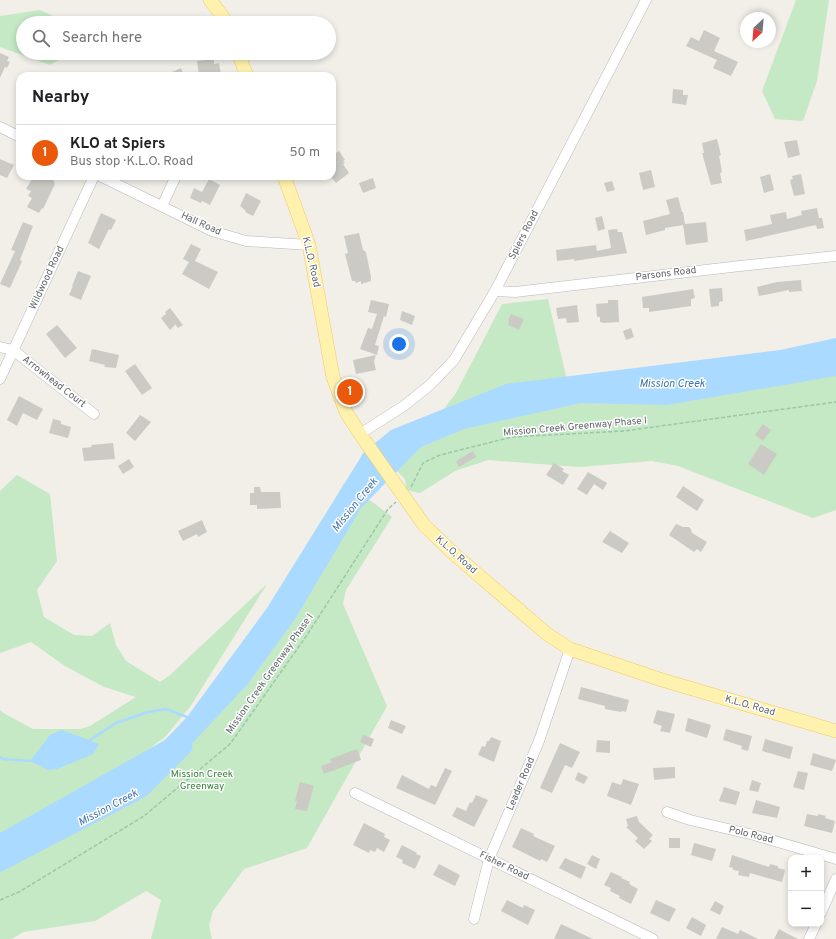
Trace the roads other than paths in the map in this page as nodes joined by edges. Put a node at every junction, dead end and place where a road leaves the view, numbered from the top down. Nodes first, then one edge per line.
1 (210, 0) edge
2 (646, 0) edge
3 (223, 16) edge
4 (241, 60) edge
5 (245, 72) edge
6 (0, 127) edge
7 (16, 135) edge
8 (92, 180) edge
9 (108, 180) edge
10 (174, 180) edge
11 (285, 180) edge
12 (162, 206) junction
13 (309, 245) junction
14 (836, 256) edge
15 (495, 291) junction
16 (0, 347) edge
17 (13, 350) junction
18 (0, 379) edge
19 (94, 414) dead end
20 (360, 434) junction
21 (570, 649) junction
22 (836, 731) edge
23 (355, 793) dead end
24 (666, 812) dead end
25 (489, 859) junction
26 (836, 859) edge
27 (836, 879) edge
28 (824, 906) edge
29 (474, 919) dead end
30 (815, 927) edge
31 (653, 939) edge
32 (810, 939) edge

1 - 3 main road
2 - 15 street, Spiers Road
4 - 5 main road
6 - 7 street
8 - 17 street, Wildwood Road
9 - 12 street, Hall Road
10 - 12 street
11 - 13 main road, K.L.O. Road
12 - 13 street, Hall Road
13 - 20 main road, K.L.O. Road
14 - 15 street, Parsons Road
15 - 20 street, Spiers Road
16 - 17 street
17 - 18 street, Wildwood Road
17 - 19 street, Arrowhead Court
20 - 21 main road, K.L.O. Road
21 - 22 main road, K.L.O. Road
21 - 25 street, Leader Road
23 - 25 street, Fisher Road
24 - 26 street, Polo Road
25 - 29 street, Leader Road
25 - 31 street, Fisher Road
27 - 28 street
30 - 32 street

